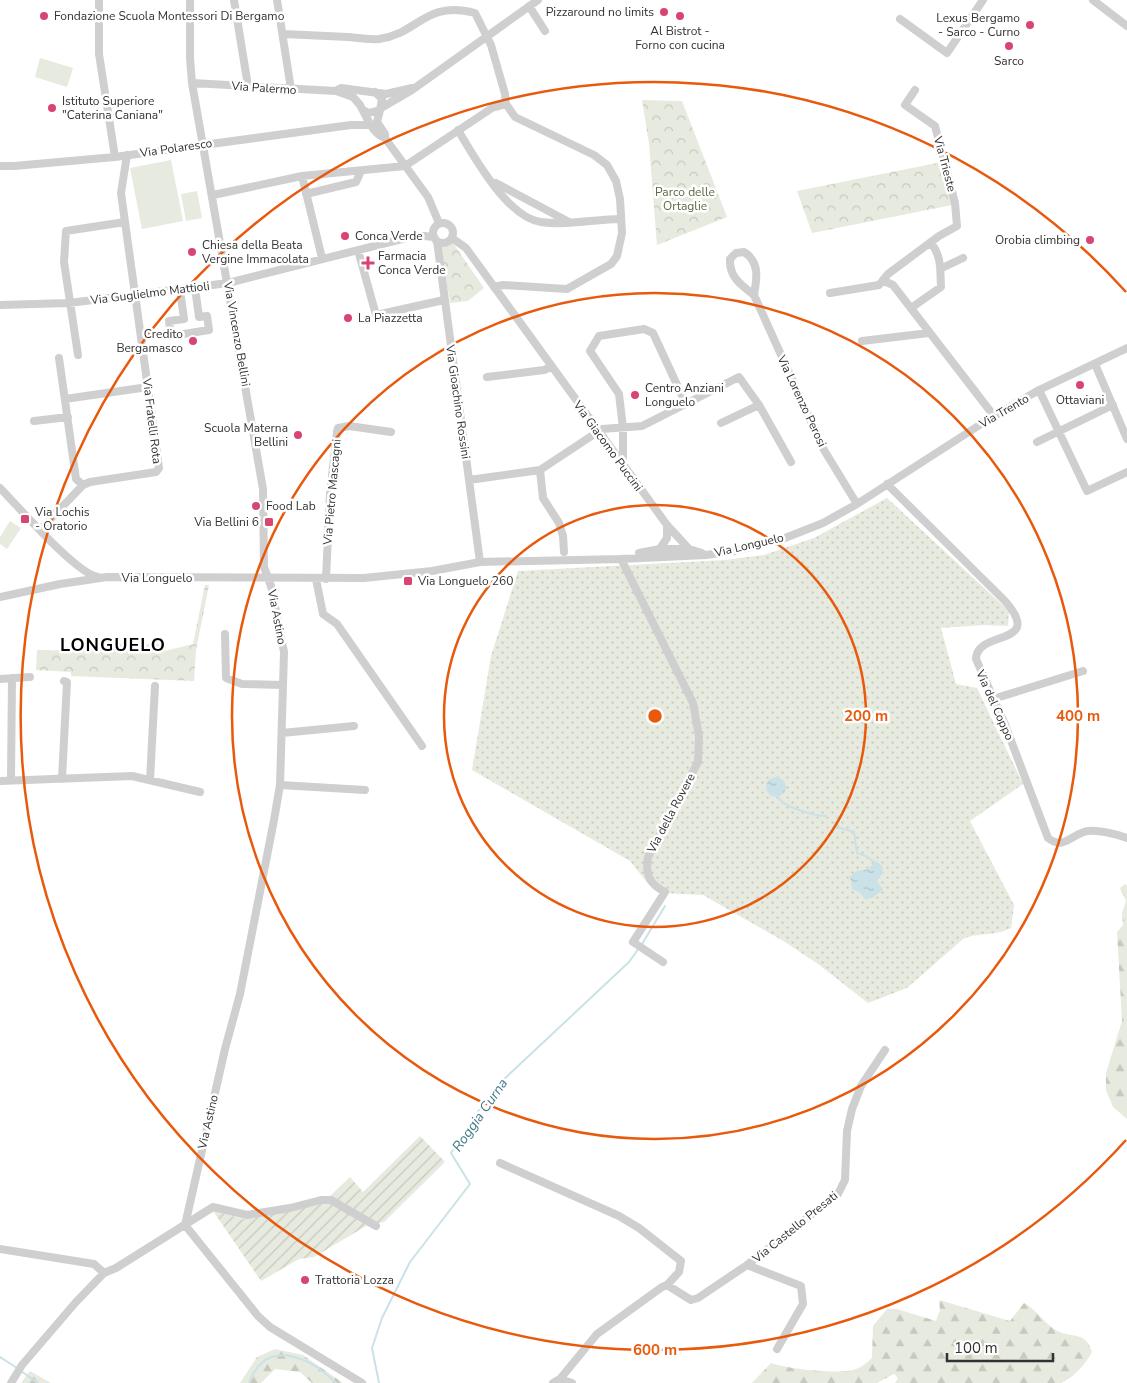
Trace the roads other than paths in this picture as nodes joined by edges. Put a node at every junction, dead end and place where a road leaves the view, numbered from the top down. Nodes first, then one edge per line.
1 (99, 0) edge
2 (190, 0) edge
3 (234, 0) edge
4 (277, 0) edge
5 (538, 0) edge
6 (983, 0) edge
7 (1093, 0) edge
8 (529, 6) junction
9 (900, 19) dead end
10 (1127, 26) edge
11 (545, 31) dead end
12 (283, 34) junction
13 (488, 36) junction
14 (192, 83) junction
15 (248, 86) junction
16 (412, 88) junction
17 (291, 90) junction
18 (914, 90) dead end
19 (336, 91) junction
20 (372, 92) junction
21 (506, 104) junction
22 (361, 107) junction
23 (380, 109) junction
24 (351, 125) junction
25 (370, 125) junction
26 (458, 130) junction
27 (385, 138) junction
28 (204, 144) junction
29 (127, 155) junction
30 (115, 157) junction
31 (0, 166) edge
32 (405, 166) junction
33 (361, 171) junction
34 (302, 176) junction
35 (492, 181) junction
36 (306, 194) junction
37 (213, 195) junction
38 (621, 219) junction
39 (125, 222) junction
40 (570, 222) junction
41 (436, 225) junction
42 (406, 238) junction
43 (452, 238) junction
44 (436, 239) junction
45 (932, 243) junction
46 (358, 250) junction
47 (322, 258) junction
48 (963, 258) dead end
49 (942, 268) junction
50 (884, 281) junction
51 (228, 283) junction
52 (494, 287) junction
53 (195, 288) junction
54 (180, 290) junction
55 (830, 294) dead end
56 (135, 295) junction
57 (754, 295) junction
58 (444, 300) junction
59 (69, 303) junction
60 (0, 305) edge
61 (911, 308) junction
62 (929, 332) junction
63 (862, 341) dead end
64 (1127, 348) edge
65 (78, 355) dead end
66 (59, 358) dead end
67 (1095, 364) junction
68 (551, 367) junction
69 (487, 377) dead end
70 (148, 387) junction
71 (1039, 390) junction
72 (65, 399) junction
73 (686, 402) junction
74 (759, 405) junction
75 (1112, 405) junction
76 (994, 416) junction
77 (68, 417) junction
78 (34, 421) dead end
79 (721, 423) dead end
80 (623, 428) junction
81 (1059, 431) junction
82 (391, 432) dead end
83 (598, 432) junction
84 (1127, 439) edge
85 (1037, 442) dead end
86 (790, 462) dead end
87 (623, 466) junction
88 (540, 470) junction
89 (1127, 472) edge
90 (469, 480) junction
91 (888, 484) junction
92 (83, 486) junction
93 (0, 488) edge
94 (857, 504) junction
95 (666, 525) junction
96 (41, 529) junction
97 (690, 548) junction
98 (660, 549) junction
99 (564, 552) dead end
100 (706, 555) junction
101 (638, 557) junction
102 (598, 559) junction
103 (621, 559) junction
104 (71, 561) junction
105 (480, 562) junction
106 (107, 577) junction
107 (269, 579) junction
108 (316, 579) junction
109 (326, 579) junction
110 (60, 584) junction
111 (0, 597) edge
112 (225, 634) dead end
113 (1083, 671) dead end
114 (30, 677) dead end
115 (12, 678) junction
116 (0, 679) edge
117 (66, 681) dead end
118 (283, 685) junction
119 (155, 686) dead end
120 (993, 699) junction
121 (354, 726) dead end
122 (282, 733) junction
123 (422, 746) dead end
124 (62, 778) junction
125 (11, 780) junction
126 (150, 780) junction
127 (0, 781) edge
128 (280, 785) junction
129 (365, 790) dead end
130 (200, 792) dead end
131 (1127, 838) edge
132 (663, 962) dead end
133 (885, 1050) dead end
134 (500, 1163) dead end
135 (185, 1225) junction
136 (376, 1226) dead end
137 (0, 1249) edge
138 (748, 1265) junction
139 (104, 1273) junction
140 (666, 1285) junction
141 (777, 1349) dead end
142 (12, 1381) edge
143 (556, 1381) edge
144 (362, 1383) edge
145 (572, 1383) edge

1 - 30 street
2 - 14 street, Via Vincenzo Bellini
3 - 15 street
4 - 12 street
5 - 8 street
6 - 9 street
7 - 10 street
8 - 11 street
8 - 13 street
12 - 13 street
12 - 17 street
13 - 16 street
13 - 21 street
14 - 15 street, Via Palermo
14 - 28 street, Via Vincenzo Bellini
15 - 17 street, Via Palermo
16 - 20 street
16 - 23 street
17 - 19 street, Via Palermo
18 - 45 street, Via Trieste
19 - 20 street, Via Palermo
19 - 22 street, Via Palermo
20 - 22 street
20 - 23 street
21 - 26 street
21 - 38 street
22 - 23 street
22 - 24 street
22 - 25 street
23 - 27 street, Via Giacomo Puccini
24 - 25 street, Via Polaresco
24 - 28 street, Via Polaresco
25 - 27 street, Via Giacomo Puccini
26 - 32 street
26 - 35 street
27 - 32 street, Via Giacomo Puccini
28 - 29 street, Via Polaresco
28 - 37 street, Via Vincenzo Bellini
29 - 30 street, Via Polaresco
29 - 39 street, Via Fratelli Rota
30 - 31 street, Via Polaresco
32 - 33 street
32 - 41 street, Via Giacomo Puccini
33 - 34 street
33 - 36 street
34 - 36 street
34 - 37 street
35 - 40 street
35 - 40 street
36 - 47 street
37 - 51 street, Via Vincenzo Bellini
38 - 40 street
38 - 52 street
39 - 56 street, Via Fratelli Rota
39 - 59 street
41 - 42 street, Via Guglielmo Mattioli
41 - 43 street, Via Giacomo Puccini
41 - 44 street, Via Giacomo Puccini
42 - 44 street, Via Guglielmo Mattioli
42 - 46 street, Via Guglielmo Mattioli
43 - 44 street
43 - 52 street, Via Giacomo Puccini
44 - 58 street, Via Gioachino Rossini
45 - 49 street
45 - 50 street, Via Trieste
46 - 47 street, Via Guglielmo Mattioli
46 - 58 street
47 - 51 street, Via Guglielmo Mattioli
48 - 49 street
49 - 61 street
50 - 55 street, Via Trieste
50 - 61 street
51 - 53 street, Via Guglielmo Mattioli
51 - 107 street, Via Vincenzo Bellini
52 - 68 street, Via Giacomo Puccini
53 - 54 street, Via Guglielmo Mattioli
53 - 54 street
54 - 56 street, Via Guglielmo Mattioli
56 - 59 street, Via Guglielmo Mattioli
56 - 70 street, Via Fratelli Rota
57 - 57 street, Via Lorenzo Perosi
57 - 94 street, Via Lorenzo Perosi
58 - 90 street, Via Gioachino Rossini
59 - 60 street, Via Guglielmo Mattioli
59 - 65 street
61 - 62 street
62 - 63 street
62 - 76 street
64 - 67 street, Via Trento
66 - 72 street
67 - 71 street, Via Trento
67 - 75 street
68 - 69 street
68 - 83 street, Via Giacomo Puccini
70 - 72 street
70 - 92 street, Via Fratelli Rota
71 - 76 street, Via Trento
71 - 81 street
72 - 77 street
73 - 74 street
73 - 80 street
73 - 80 street
74 - 79 street
74 - 86 street
75 - 81 street
75 - 84 street
76 - 91 street, Via Trento
77 - 78 street
77 - 92 street
80 - 83 street
80 - 87 street
81 - 85 street
81 - 89 street
82 - 109 street, Via Pietro Mascagni
83 - 87 street, Via Giacomo Puccini
83 - 88 street
87 - 95 street, Via Giacomo Puccini
88 - 90 street
88 - 99 street
90 - 105 street, Via Gioachino Rossini
91 - 94 street, Via Longuelo
91 - 120 street, Via del Coppo
92 - 96 street, Via Fratelli Rota
93 - 96 street
94 - 100 street, Via Longuelo
95 - 97 street, Via Giacomo Puccini
95 - 98 street
96 - 104 street
97 - 98 street, Via Longuelo
97 - 100 street, Via Giacomo Puccini
98 - 101 street
98 - 102 street, Via Longuelo
100 - 101 street, Via Longuelo
101 - 103 street, Via Longuelo
102 - 103 street, Via Longuelo
102 - 105 street, Via Longuelo
103 - 132 street, Via della Rovere
104 - 106 street
104 - 110 street
105 - 109 street, Via Longuelo
106 - 107 street, Via Longuelo
106 - 110 street, Via Longuelo
107 - 108 street, Via Longuelo
107 - 118 street, Via Astino
108 - 109 street, Via Longuelo
108 - 123 street
110 - 111 street, Via Longuelo
112 - 118 street
113 - 120 street
114 - 115 street
115 - 116 street
115 - 125 street
117 - 124 street
118 - 122 street, Via Astino
119 - 126 street
120 - 131 street, Via del Coppo
121 - 122 street
122 - 128 street, Via Astino
124 - 125 street
124 - 126 street
125 - 127 street
126 - 130 street
128 - 129 street
128 - 135 street, Via Astino
133 - 138 street, Via Castello Presati
134 - 140 street
135 - 136 street
135 - 139 street
135 - 144 street
137 - 139 street
138 - 140 street, Via Castello Presati
138 - 141 street, Via Castello Presati
139 - 142 street
140 - 143 street
143 - 145 street

